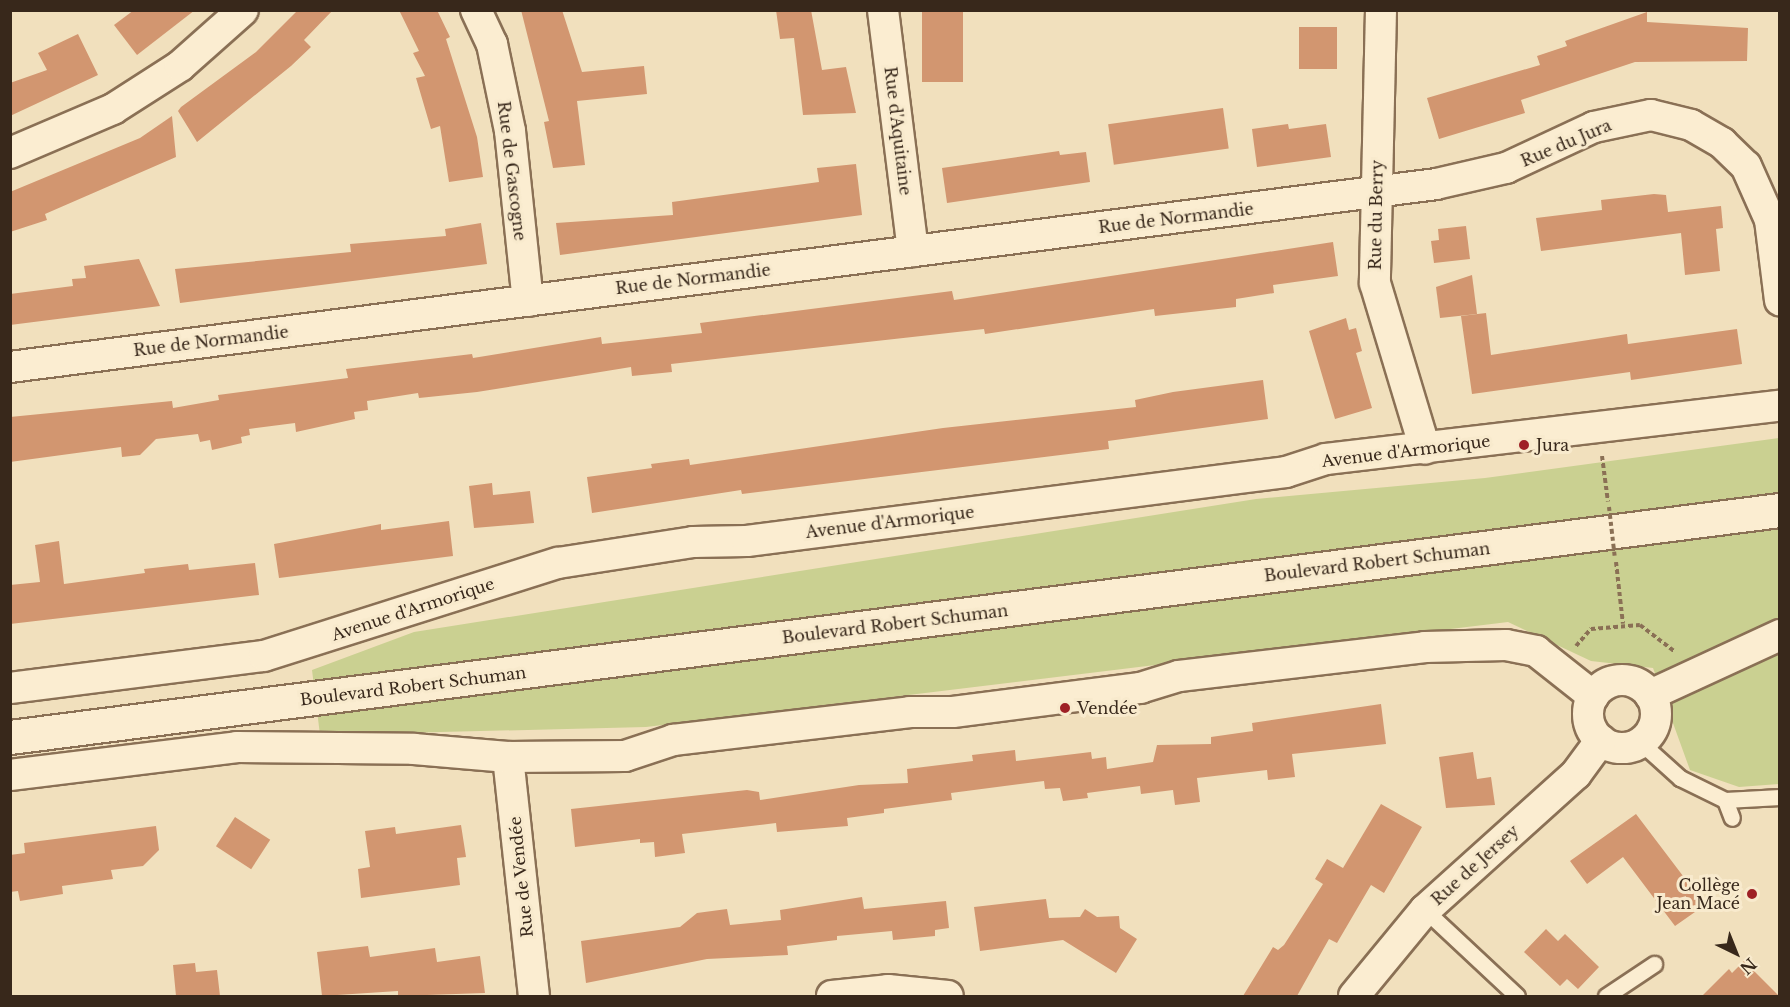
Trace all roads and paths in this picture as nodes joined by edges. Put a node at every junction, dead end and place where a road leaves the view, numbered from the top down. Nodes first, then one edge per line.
1 (243, 10) edge
2 (476, 10) edge
3 (883, 10) edge
4 (1381, 10) edge
5 (10, 153) edge
6 (1376, 190) junction
7 (913, 251) junction
8 (528, 300) junction
9 (1779, 300) edge
10 (10, 367) edge
11 (1779, 406) edge
12 (1425, 449) junction
13 (1601, 451) dead end
14 (1779, 510) edge
15 (1623, 624) junction
16 (1779, 635) edge
17 (1573, 650) dead end
18 (1680, 658) dead end
19 (10, 687) edge
20 (1650, 695) junction
21 (1593, 696) junction
22 (10, 737) edge
23 (1601, 740) junction
24 (1640, 742) junction
25 (508, 758) junction
26 (10, 775) edge
27 (1779, 796) edge
28 (1725, 800) junction
29 (1732, 818) dead end
30 (1425, 910) junction
31 (1654, 964) dead end
32 (534, 996) edge
33 (832, 996) edge
34 (948, 996) edge
35 (1354, 996) edge
36 (1517, 996) edge
37 (1606, 996) edge

1 - 5 street
2 - 8 street, Rue de Gascogne
3 - 7 street, Rue d'Aquitaine
4 - 6 street, Rue du Berry
6 - 7 street, Rue de Normandie
6 - 9 street, Rue du Jura
6 - 12 street, Rue du Berry
7 - 8 street, Rue de Normandie
8 - 10 street, Rue de Normandie
11 - 12 street, Avenue d'Armorique
12 - 19 street, Avenue d'Armorique
13 - 15 path, bridge
14 - 22 main road, Boulevard Robert Schuman
15 - 17 path
15 - 18 path
16 - 20 street
20 - 21 street
20 - 24 street
21 - 23 street
21 - 25 street
23 - 24 street
23 - 30 street, Rue de Jersey
24 - 28 lane
25 - 26 street
25 - 32 street, Rue de Vendée
27 - 28 lane
28 - 29 lane
30 - 35 street, Rue de Jersey
30 - 36 lane
31 - 37 lane
33 - 34 street

